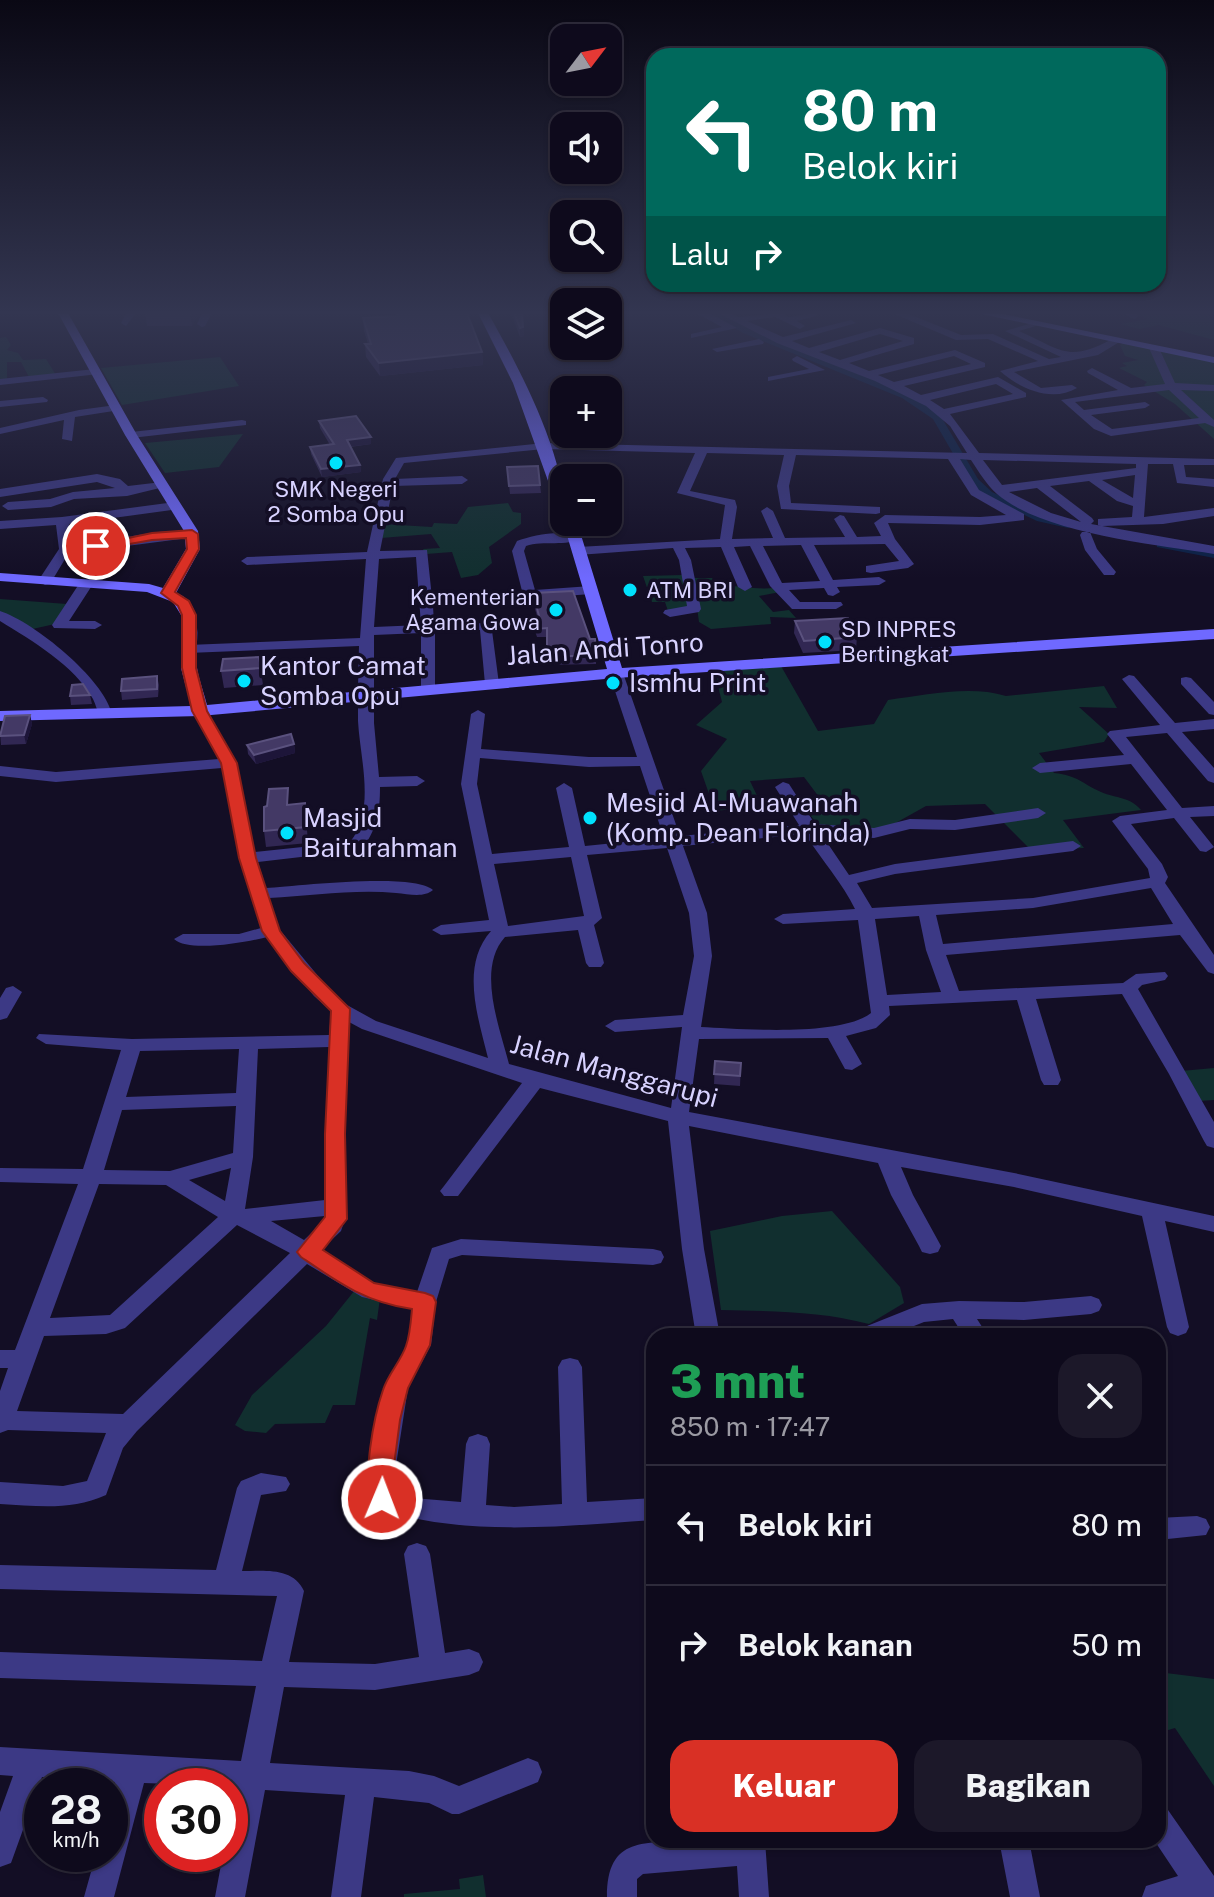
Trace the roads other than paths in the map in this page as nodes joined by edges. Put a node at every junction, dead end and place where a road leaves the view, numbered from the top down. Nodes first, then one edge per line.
1 (27, 402) edge
2 (112, 402) edge
3 (526, 402) edge
4 (924, 402) edge
5 (992, 402) edge
6 (1068, 402) edge
7 (1139, 402) edge
8 (1187, 402) edge
9 (0, 404) edge
10 (116, 408) junction
11 (944, 412) junction
12 (1084, 413) junction
13 (70, 416) junction
14 (242, 423) dead end
15 (1210, 423) edge
16 (0, 431) edge
17 (131, 435) junction
18 (68, 439) dead end
19 (544, 446) junction
20 (702, 451) junction
21 (791, 452) junction
22 (954, 456) junction
23 (975, 457) junction
24 (1178, 462) junction
25 (1214, 462) edge
26 (550, 464) edge
27 (1142, 466) junction
28 (1092, 478) junction
29 (462, 480) dead end
30 (389, 483) junction
31 (1214, 483) edge
32 (1040, 485) junction
33 (162, 486) junction
34 (1002, 489) dead end
35 (127, 492) junction
36 (3, 499) edge
37 (1140, 504) junction
38 (175, 506) junction
39 (876, 510) dead end
40 (767, 511) dead end
41 (1214, 512) edge
42 (1020, 517) junction
43 (840, 519) dead end
44 (62, 521) junction
45 (1138, 521) junction
46 (4, 524) edge
47 (1083, 526) junction
48 (192, 534) junction
49 (574, 536) edge
50 (889, 540) junction
51 (1115, 541) dead end
52 (850, 542) junction
53 (725, 543) junction
54 (755, 543) junction
55 (781, 543) junction
56 (806, 543) junction
57 (577, 544) junction
58 (677, 544) junction
59 (96, 546) dead end
60 (1214, 550) edge
61 (373, 554) junction
62 (247, 561) dead end
63 (1109, 572) dead end
64 (0, 577) edge
65 (45, 581) junction
66 (879, 581) junction
67 (86, 584) junction
68 (745, 587) dead end
69 (778, 587) junction
70 (591, 590) junction
71 (168, 593) junction
72 (529, 594) junction
73 (833, 594) junction
74 (427, 602) junction
75 (670, 613) dead end
76 (0, 615) edge
77 (95, 625) dead end
78 (428, 629) junction
79 (1214, 634) edge
80 (367, 636) junction
81 (188, 649) junction
82 (616, 673) junction
83 (1129, 679) dead end
84 (1186, 681) dead end
85 (492, 684) junction
86 (428, 689) junction
87 (365, 694) junction
88 (200, 711) junction
89 (1214, 711) edge
90 (105, 714) junction
91 (478, 714) dead end
92 (0, 716) edge
93 (1214, 724) edge
94 (1172, 727) junction
95 (584, 741) dead end
96 (471, 753) junction
97 (1132, 759) junction
98 (581, 761) junction
99 (648, 761) junction
100 (229, 763) junction
101 (1040, 768) dead end
102 (0, 771) edge
103 (1214, 778) edge
104 (417, 781) dead end
105 (371, 782) junction
106 (783, 787) dead end
107 (564, 788) dead end
108 (1214, 811) edge
109 (1038, 813) dead end
110 (1178, 813) junction
111 (810, 829) junction
112 (674, 842) junction
113 (1073, 846) dead end
114 (1206, 847) dead end
115 (579, 852) junction
116 (248, 858) junction
117 (486, 860) junction
118 (846, 881) junction
119 (1156, 883) junction
120 (424, 890) dead end
121 (258, 893) junction
122 (927, 912) junction
123 (866, 914) junction
124 (783, 919) dead end
125 (585, 924) junction
126 (499, 928) junction
127 (1185, 929) junction
128 (441, 930) dead end
129 (271, 931) junction
130 (183, 939) dead end
131 (935, 950) junction
132 (595, 963) dead end
133 (1214, 968) edge
134 (1159, 976) dead end
135 (1128, 988) junction
136 (13, 992) dead end
137 (1024, 992) junction
138 (952, 996) junction
139 (879, 1001) junction
140 (340, 1009) junction
141 (0, 1014) edge
142 (615, 1026) dead end
143 (691, 1027) junction
144 (834, 1032) junction
145 (46, 1038) dead end
146 (338, 1041) junction
147 (249, 1042) junction
148 (132, 1045) junction
149 (852, 1064) dead end
150 (500, 1069) junction
151 (535, 1080) junction
152 (1051, 1080) dead end
153 (245, 1099) junction
154 (115, 1104) junction
155 (678, 1116) junction
156 (1213, 1136) edge
157 (243, 1157) junction
158 (887, 1158) junction
159 (0, 1175) edge
160 (91, 1177) junction
161 (170, 1178) junction
162 (451, 1191) dead end
163 (336, 1207) junction
164 (1152, 1212) junction
165 (236, 1216) junction
166 (1214, 1224) edge
167 (930, 1246) dead end
168 (308, 1252) junction
169 (653, 1257) dead end
170 (425, 1302) junction
171 (1091, 1305) dead end
172 (959, 1310) junction
173 (35, 1327) junction
174 (1178, 1327) dead end
175 (707, 1328) edge
176 (885, 1328) edge
177 (971, 1328) edge
178 (0, 1359) edge
179 (25, 1360) junction
180 (570, 1367) dead end
181 (1, 1422) edge
182 (128, 1424) junction
183 (478, 1444) dead end
184 (277, 1484) dead end
185 (0, 1493) edge
186 (646, 1510) edge
187 (575, 1514) junction
188 (473, 1515) junction
189 (1197, 1527) dead end
190 (1166, 1529) edge
191 (417, 1554) dead end
192 (0, 1577) edge
193 (226, 1582) junction
194 (469, 1662) dead end
195 (0, 1665) edge
196 (434, 1669) junction
197 (272, 1675) junction
198 (0, 1761) edge
199 (32, 1764) junction
200 (133, 1770) junction
201 (528, 1772) dead end
202 (253, 1775) junction
203 (361, 1782) junction
204 (1166, 1832) edge
205 (728, 1848) edge
206 (751, 1848) edge
207 (1016, 1848) edge
208 (0, 1852) edge
209 (1206, 1890) edge
210 (99, 1897) edge
211 (230, 1897) edge
212 (346, 1897) edge
213 (622, 1897) edge
214 (754, 1897) edge
215 (1025, 1897) edge
216 (1157, 1897) edge

1 - 9 street
2 - 10 street
3 - 19 street
4 - 11 street
5 - 11 street
6 - 12 street
7 - 12 street
8 - 15 street
10 - 13 street
10 - 17 street
11 - 23 street
12 - 15 street
13 - 16 street
13 - 18 street
14 - 17 street
17 - 33 street
19 - 20 street
19 - 26 street
19 - 30 street
20 - 21 street
20 - 53 street
21 - 22 street
21 - 39 street
22 - 23 street
22 - 42 street
23 - 27 street
23 - 47 street
24 - 25 street
24 - 27 street
24 - 31 street
27 - 28 street
27 - 37 street
28 - 32 street
28 - 37 street
29 - 30 street
30 - 61 street
32 - 34 street
32 - 47 street
33 - 35 street
33 - 38 street
35 - 36 street
35 - 36 street
36 - 46 street
37 - 45 street
38 - 44 street
38 - 48 street
40 - 55 street
41 - 45 street
42 - 47 street
42 - 50 street
43 - 52 street
44 - 46 street
44 - 65 street
45 - 47 street
47 - 51 street
47 - 60 street
47 - 63 street
48 - 59 street
48 - 71 street
49 - 57 street
50 - 52 street
50 - 66 street
52 - 56 street
52 - 66 street
53 - 54 street
53 - 58 street
53 - 68 street
54 - 55 street
54 - 69 street
55 - 56 street
56 - 73 street
57 - 58 street
57 - 70 street
57 - 72 street
58 - 75 street
61 - 62 street
61 - 74 street
61 - 80 street
64 - 65 street
65 - 67 street
66 - 73 street
67 - 71 street
67 - 77 street
69 - 73 street
69 - 73 street
70 - 72 street
70 - 82 street
71 - 81 street
72 - 74 street
74 - 78 street
76 - 90 street
78 - 80 street
78 - 85 street
78 - 86 street
79 - 82 street, Jalan Andi Tonro
80 - 81 street
80 - 87 street
81 - 88 street
82 - 85 street, Jalan Andi Tonro
82 - 99 street
83 - 94 street
84 - 89 street
85 - 86 street, Jalan Andi Tonro
86 - 87 street, Jalan Andi Tonro
87 - 88 street, Jalan Andi Tonro
87 - 105 street
88 - 90 street, Jalan Andi Tonro
88 - 100 street, Jalan Manggarupi
90 - 92 street, Jalan Andi Tonro
91 - 96 street
93 - 94 street
94 - 97 street
94 - 103 street
95 - 98 street
96 - 98 street
96 - 117 street
97 - 101 street
97 - 110 street
98 - 99 street
99 - 112 street
100 - 102 street
100 - 116 street, Jalan Manggarupi
104 - 105 street
105 - 116 street
106 - 111 street
107 - 115 street
108 - 110 street
109 - 111 street
110 - 114 street
110 - 119 street
111 - 112 street
111 - 118 street
112 - 115 street
112 - 143 street
113 - 118 street
115 - 117 street
115 - 125 street
116 - 121 street, Jalan Manggarupi
117 - 126 street
118 - 123 street
119 - 122 street
119 - 127 street
120 - 121 street
121 - 129 street, Jalan Manggarupi
122 - 123 street
122 - 131 street
123 - 124 street
123 - 139 street
125 - 126 street
125 - 132 street
126 - 128 street
126 - 150 street
127 - 131 street
127 - 133 street
129 - 130 street
129 - 140 street, Jalan Manggarupi
131 - 138 street
134 - 135 street
135 - 137 street
135 - 156 street
136 - 141 street
137 - 138 street
137 - 152 street
138 - 139 street
139 - 144 street
140 - 146 street
140 - 150 street, Jalan Manggarupi
142 - 143 street
143 - 144 street
143 - 155 street
144 - 149 street
145 - 148 street
146 - 147 street
146 - 163 street
147 - 148 street
147 - 153 street
148 - 154 street
150 - 151 street, Jalan Manggarupi
151 - 155 street, Jalan Manggarupi
151 - 162 street
153 - 154 street
153 - 157 street
154 - 160 street
155 - 158 street, Jalan Manggarupi
155 - 175 street
157 - 161 street
157 - 165 street
158 - 164 street, Jalan Manggarupi
158 - 167 street
159 - 160 street
160 - 161 street
160 - 173 street
161 - 165 street
163 - 165 street
163 - 168 street
164 - 166 street, Jalan Manggarupi
164 - 174 street
165 - 168 street
165 - 173 street
168 - 170 street
168 - 182 street
169 - 170 street
170 - 188 street
171 - 172 street
172 - 176 street
172 - 177 street
173 - 179 street
178 - 179 street
179 - 181 street
180 - 187 street
181 - 182 street
182 - 185 street
183 - 188 street
184 - 193 street
186 - 187 street
187 - 188 street
189 - 190 street
191 - 196 street
192 - 193 street
193 - 197 street
194 - 196 street
195 - 197 street
196 - 197 street
197 - 202 street
198 - 199 street
199 - 200 street
199 - 208 street
200 - 202 street
200 - 210 street
201 - 203 street
202 - 203 street
202 - 211 street
203 - 212 street
204 - 209 street
205 - 213 street
206 - 214 street
207 - 215 street
209 - 216 street

